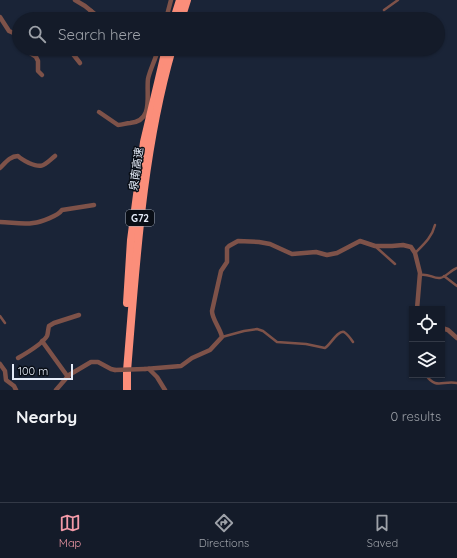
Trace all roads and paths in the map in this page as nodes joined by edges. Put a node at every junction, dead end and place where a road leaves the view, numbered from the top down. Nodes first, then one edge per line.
1 (75, 0) edge
2 (171, 0) edge
3 (180, 0) edge
4 (187, 0) edge
5 (398, 0) edge
6 (384, 10) dead end
7 (91, 11) edge
8 (168, 12) edge
9 (176, 12) edge
10 (183, 12) edge
11 (0, 18) edge
12 (12, 32) edge
13 (34, 56) edge
14 (75, 56) edge
15 (156, 56) edge
16 (164, 56) edge
17 (170, 56) edge
18 (80, 63) dead end
19 (42, 75) dead end
20 (99, 112) dead end
21 (55, 156) dead end
22 (0, 168) edge
23 (94, 205) dead end
24 (0, 222) edge
25 (435, 225) dead end
26 (375, 246) junction
27 (415, 253) junction
28 (395, 264) dead end
29 (457, 268) edge
30 (420, 275) junction
31 (444, 276) junction
32 (457, 286) edge
33 (417, 306) edge
34 (0, 316) edge
35 (79, 316) dead end
36 (5, 323) dead end
37 (445, 329) edge
38 (222, 337) junction
39 (457, 338) edge
40 (42, 341) junction
41 (353, 342) dead end
42 (18, 358) dead end
43 (0, 364) edge
44 (147, 369) junction
45 (68, 377) junction
46 (429, 378) edge
47 (457, 383) edge
48 (16, 390) edge
49 (56, 390) edge
50 (123, 390) edge
51 (127, 390) edge
52 (165, 390) edge

1 - 7 street
2 - 8 street
3 - 9 highway
4 - 10 highway
5 - 6 lane
11 - 12 street
13 - 19 street
14 - 18 street
15 - 20 street
16 - 50 highway, 泉南高速 / G72
17 - 51 highway, 泉南高速 / G72
21 - 22 street
23 - 24 street
25 - 27 lane
26 - 27 street
26 - 28 lane
26 - 38 street
27 - 30 street
29 - 31 lane
30 - 31 lane
30 - 33 street
31 - 32 lane
34 - 36 lane
35 - 40 street
37 - 39 street
38 - 41 lane
38 - 44 street
40 - 42 street
40 - 45 street
43 - 48 street
44 - 45 street, bridge
44 - 52 street
45 - 49 street
46 - 47 lane

